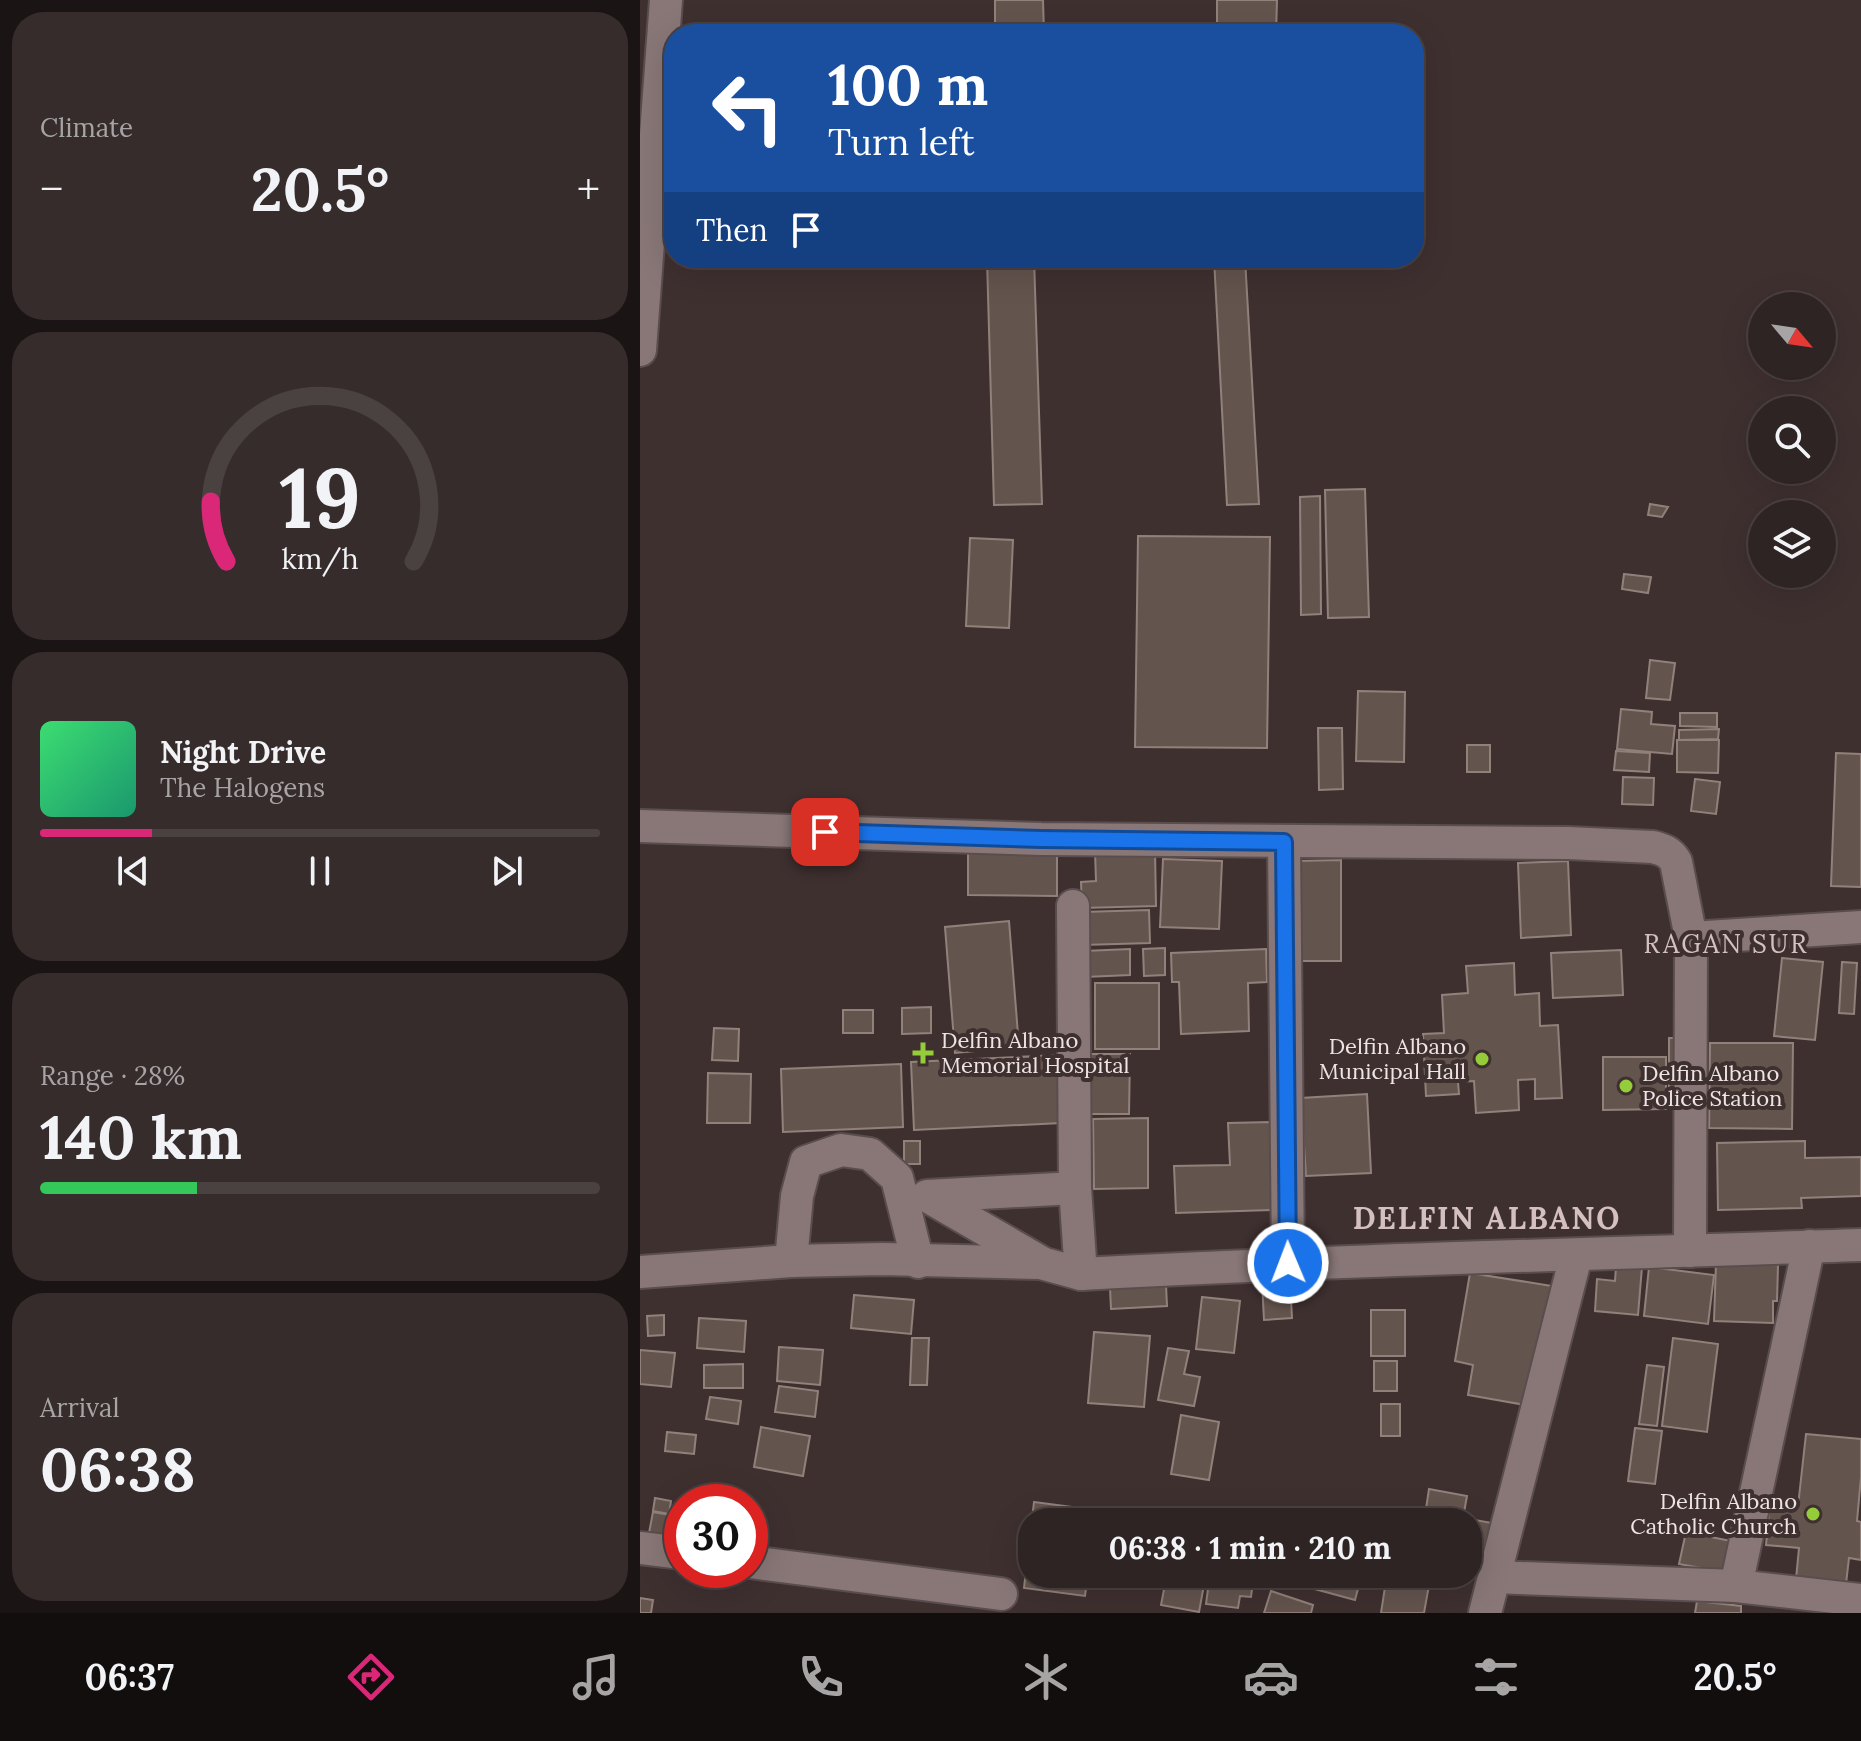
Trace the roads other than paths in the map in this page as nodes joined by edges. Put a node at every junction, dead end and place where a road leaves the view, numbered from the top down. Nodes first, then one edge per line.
1 (666, 0) edge
2 (664, 24) edge
3 (664, 27) edge
4 (640, 350) edge
5 (640, 826) edge
6 (1284, 842) junction
7 (1073, 906) dead end
8 (1861, 927) edge
9 (1691, 938) junction
10 (1075, 1188) junction
11 (1861, 1245) edge
12 (1809, 1246) junction
13 (1690, 1251) junction
14 (1576, 1256) junction
15 (791, 1261) junction
16 (918, 1262) junction
17 (1041, 1263) junction
18 (1288, 1263) junction
19 (640, 1272) edge
20 (1081, 1274) junction
21 (640, 1548) edge
22 (664, 1551) edge
23 (768, 1564) edge
24 (1494, 1577) junction
25 (1736, 1586) junction
26 (1001, 1594) dead end
27 (1861, 1600) edge
28 (1485, 1613) edge

1 - 2 street
3 - 4 street
5 - 6 street
6 - 9 street
6 - 18 street
7 - 10 street
8 - 9 street
9 - 13 street
10 - 17 street
10 - 20 street
11 - 12 street
12 - 13 street
12 - 25 street
13 - 14 street
14 - 18 street
14 - 24 street
15 - 16 street
15 - 16 street
15 - 19 street
16 - 17 street
17 - 20 street
18 - 20 street
21 - 22 street
23 - 26 street
24 - 25 street
24 - 28 street
25 - 27 street

